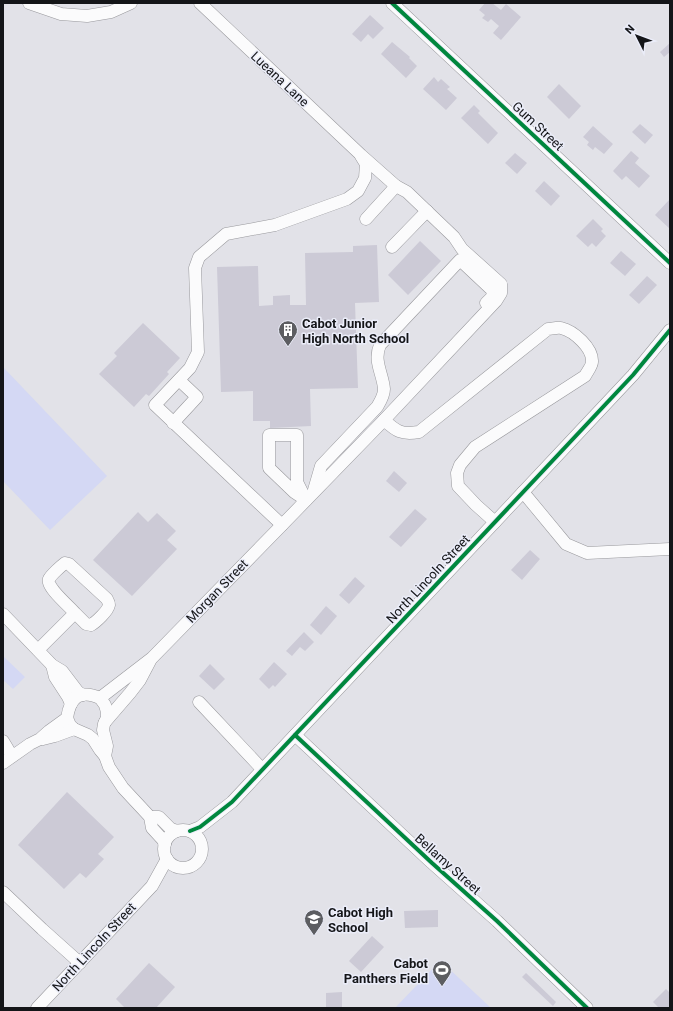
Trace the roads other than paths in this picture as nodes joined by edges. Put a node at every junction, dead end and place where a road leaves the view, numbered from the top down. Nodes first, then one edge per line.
1 (29, 3) edge
2 (131, 3) edge
3 (200, 3) edge
4 (392, 3) edge
5 (361, 155) junction
6 (396, 186) junction
7 (427, 211) junction
8 (366, 219) dead end
9 (392, 247) dead end
10 (462, 248) junction
11 (670, 263) edge
12 (670, 330) edge
13 (179, 380) junction
14 (377, 407) junction
15 (384, 420) junction
16 (173, 423) junction
17 (328, 478) junction
18 (523, 492) junction
19 (310, 496) junction
20 (495, 522) junction
21 (282, 525) junction
22 (670, 549) edge
23 (75, 613) junction
24 (3, 614) edge
25 (38, 650) junction
26 (152, 658) junction
27 (52, 665) junction
28 (83, 695) junction
29 (100, 698) junction
30 (199, 702) dead end
31 (70, 704) junction
32 (67, 718) junction
33 (104, 723) junction
34 (74, 729) junction
35 (295, 734) junction
36 (88, 735) junction
37 (40, 739) junction
38 (3, 741) edge
39 (105, 756) junction
40 (8, 759) edge
41 (262, 769) junction
42 (150, 817) junction
43 (177, 831) junction
44 (195, 835) junction
45 (165, 844) junction
46 (170, 862) junction
47 (3, 892) edge
48 (80, 962) junction
49 (37, 1008) edge
50 (587, 1008) edge

1 - 2 street
3 - 5 street, Lueana Lane
4 - 11 street, Gum Street
5 - 6 street, Lueana Lane
5 - 13 street
6 - 7 street, Lueana Lane
6 - 8 street
7 - 9 street
7 - 10 street, Lueana Lane
10 - 14 street
10 - 15 street, Lueana Lane
12 - 18 street, North Lincoln Street
13 - 16 street
13 - 16 street
14 - 17 street
14 - 19 street
15 - 17 street, Morgan Street
15 - 20 street
16 - 21 street
17 - 19 street, Morgan Street
18 - 20 street, North Lincoln Street
18 - 22 street
19 - 19 street
19 - 21 street, Morgan Street
20 - 35 street, North Lincoln Street
21 - 26 street, Morgan Street
23 - 23 street
23 - 25 street
24 - 25 street
25 - 27 street
26 - 29 street, Morgan Street
26 - 33 street, Morgan Street
27 - 28 street
27 - 31 street
28 - 29 street
28 - 31 street
29 - 33 street
30 - 41 street
31 - 32 street
32 - 34 street
32 - 37 street
33 - 36 street, Morgan Street
33 - 39 street
34 - 36 street
34 - 37 street
35 - 41 street, North Lincoln Street
35 - 50 street, Bellamy Street
36 - 39 street
37 - 40 street
38 - 40 street
39 - 42 street
41 - 44 street, North Lincoln Street
42 - 43 street
42 - 45 street
43 - 44 street
43 - 45 street
44 - 46 street
45 - 46 street
46 - 48 street, North Lincoln Street
47 - 48 street
48 - 49 street, North Lincoln Street

